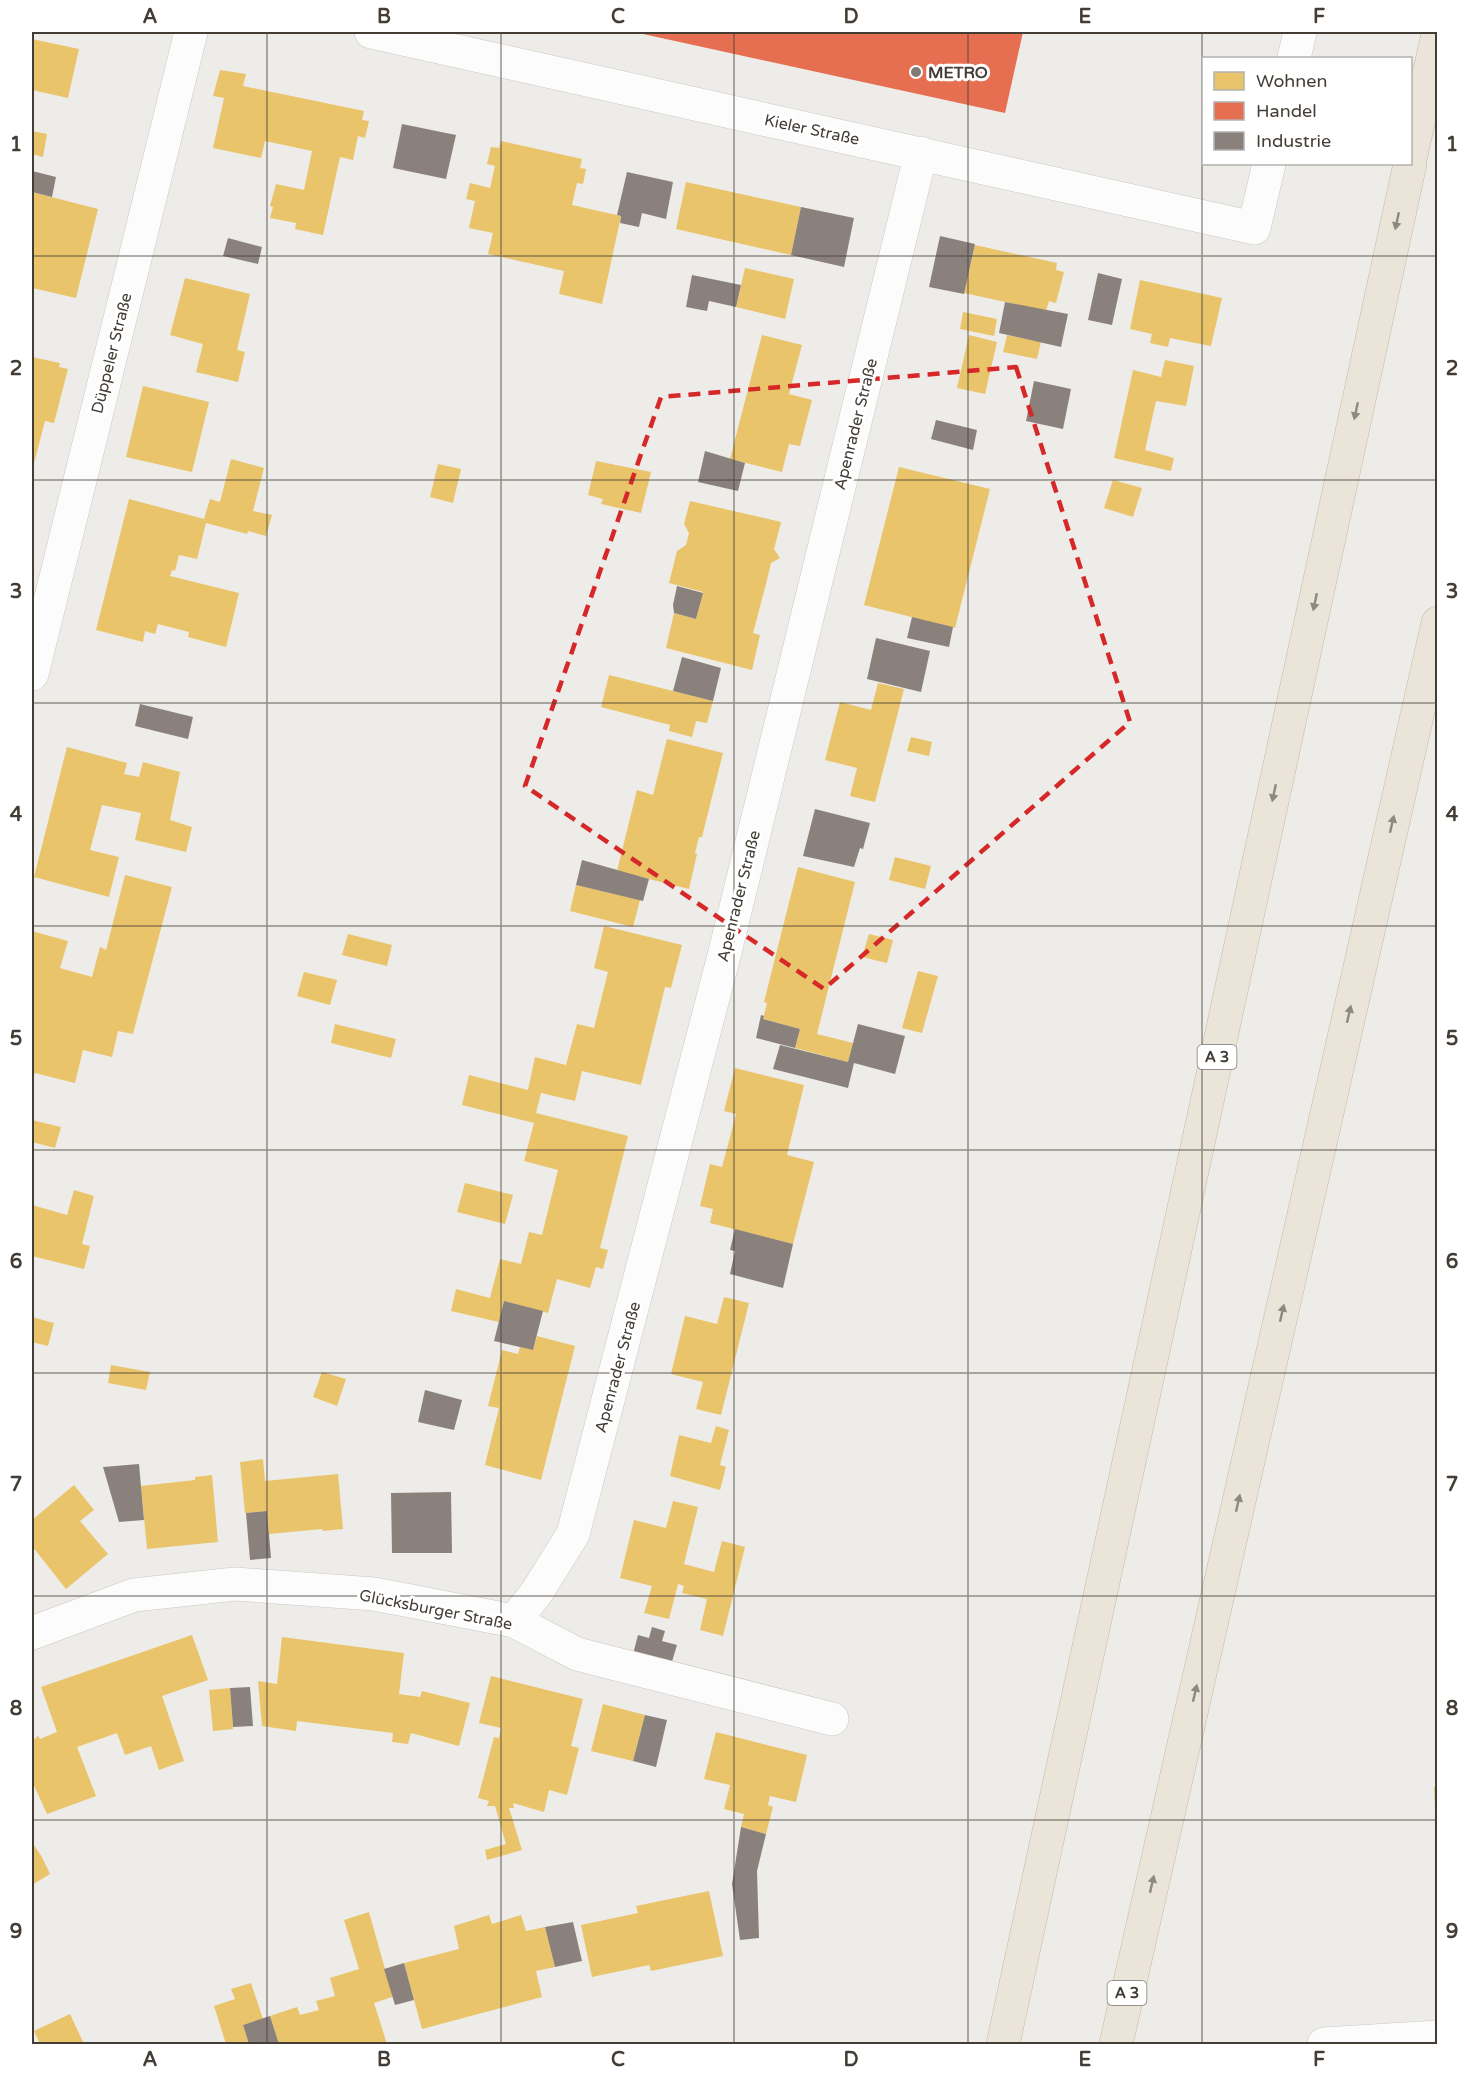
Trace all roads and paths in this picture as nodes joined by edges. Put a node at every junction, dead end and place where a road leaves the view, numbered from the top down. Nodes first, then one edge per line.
1 (191, 32) edge
2 (371, 32) edge
3 (1300, 32) edge
4 (1437, 34) edge
5 (1294, 57) edge
6 (1412, 152) edge
7 (921, 153) junction
8 (1269, 165) edge
9 (1409, 165) edge
10 (1437, 623) edge
11 (32, 674) edge
12 (514, 1622) junction
13 (32, 1633) edge
14 (832, 1719) dead end
15 (1139, 1941) junction
16 (1025, 1950) junction
17 (1437, 2037) edge
18 (989, 2044) edge
19 (1003, 2044) edge
20 (1116, 2044) edge
21 (1128, 2044) edge
22 (1324, 2044) edge

1 - 11 street, Düppeler Straße
2 - 7 street, Kieler Straße
3 - 5 street
4 - 6 highway, A 3
7 - 8 street, Kieler Straße
7 - 12 street, Apenrader Straße
9 -> 16 highway, A 3
15 -> 10 highway, A 3
12 - 13 street, Glücksburger Straße
12 - 14 street, Glücksburger Straße
15 - 20 highway, A 3
15 - 21 highway
16 - 18 highway
16 - 19 highway, A 3
17 - 22 street

